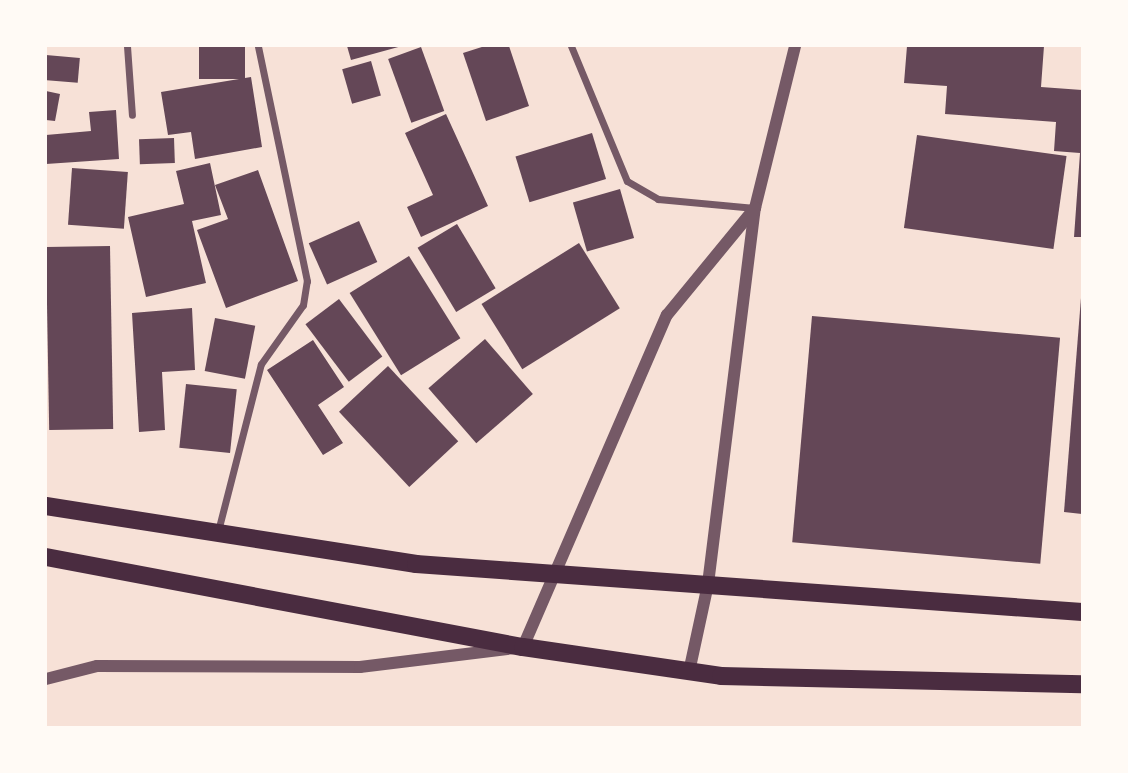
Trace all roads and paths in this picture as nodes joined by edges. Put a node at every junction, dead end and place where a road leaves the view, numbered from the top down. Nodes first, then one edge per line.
1 (127, 46) edge
2 (258, 46) edge
3 (571, 46) edge
4 (795, 46) edge
5 (132, 115) dead end
6 (755, 208) junction
7 (46, 506) edge
8 (217, 535) junction
9 (46, 557) edge
10 (555, 575) junction
11 (708, 584) junction
12 (1083, 612) edge
13 (523, 647) junction
14 (689, 672) junction
15 (46, 679) edge
16 (1083, 684) edge

1 - 5 street
2 - 8 street
3 - 6 street
4 - 6 street
6 - 10 street
6 - 11 street
7 - 8 main road
8 - 10 main road
9 - 13 main road
10 - 11 main road
10 - 13 street
11 - 12 main road
11 - 14 street
13 - 14 main road
13 - 15 street
14 - 16 main road

